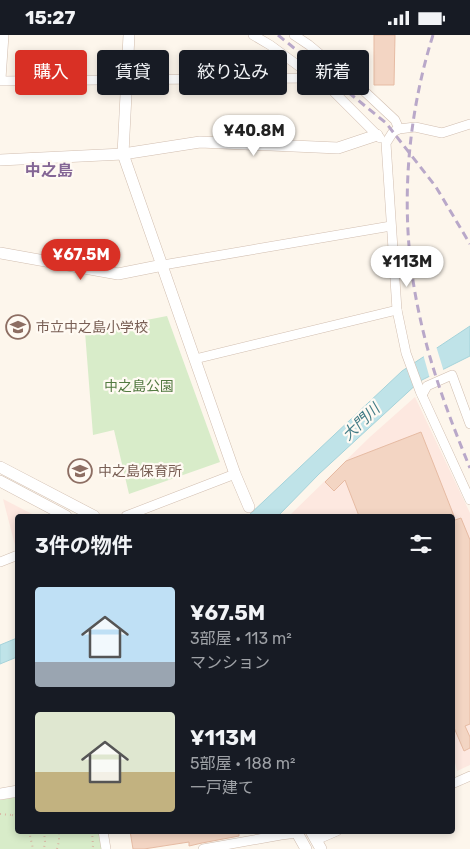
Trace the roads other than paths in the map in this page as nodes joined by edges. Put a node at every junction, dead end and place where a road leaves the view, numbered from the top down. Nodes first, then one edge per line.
1 (2, 35) edge
2 (129, 35) edge
3 (253, 35) edge
4 (294, 35) edge
5 (128, 50) edge
6 (297, 65) edge
7 (297, 78) edge
8 (0, 80) edge
9 (97, 80) edge
10 (169, 80) edge
11 (125, 95) edge
12 (337, 95) edge
13 (470, 124) edge
14 (399, 129) junction
15 (382, 139) junction
16 (123, 154) junction
17 (0, 160) edge
18 (391, 226) junction
19 (0, 253) edge
20 (163, 265) junction
21 (397, 311) junction
22 (195, 359) junction
23 (421, 393) junction
24 (470, 424) edge
25 (0, 467) edge
26 (235, 473) junction
27 (0, 481) edge
28 (470, 500) edge
29 (250, 512) edge
30 (62, 514) edge
31 (90, 514) edge
32 (131, 514) edge
33 (15, 556) edge
34 (0, 562) edge
35 (470, 776) edge
36 (455, 782) edge
37 (15, 792) edge
38 (0, 794) edge
39 (104, 834) edge
40 (286, 834) edge
41 (298, 834) edge
42 (331, 834) edge
43 (316, 840) edge
44 (106, 849) edge
45 (203, 849) edge
46 (306, 849) edge

1 - 8 street
2 - 5 street
3 - 6 street
4 - 14 street
7 - 10 street
8 - 9 street
11 - 16 street
12 - 15 street
13 - 14 street
14 - 15 street
15 - 16 street
15 - 18 street
16 - 17 street
16 - 20 street
18 - 20 street
18 - 21 street
19 - 20 street
20 - 22 street
21 - 22 street
21 - 23 street
22 - 26 street
23 - 24 street
23 - 28 street
25 - 31 street
26 - 29 street
26 - 32 street
27 - 30 street
33 - 34 street
35 - 36 street
37 - 38 street
39 - 44 street
40 - 45 street
41 - 46 street
42 - 43 street

